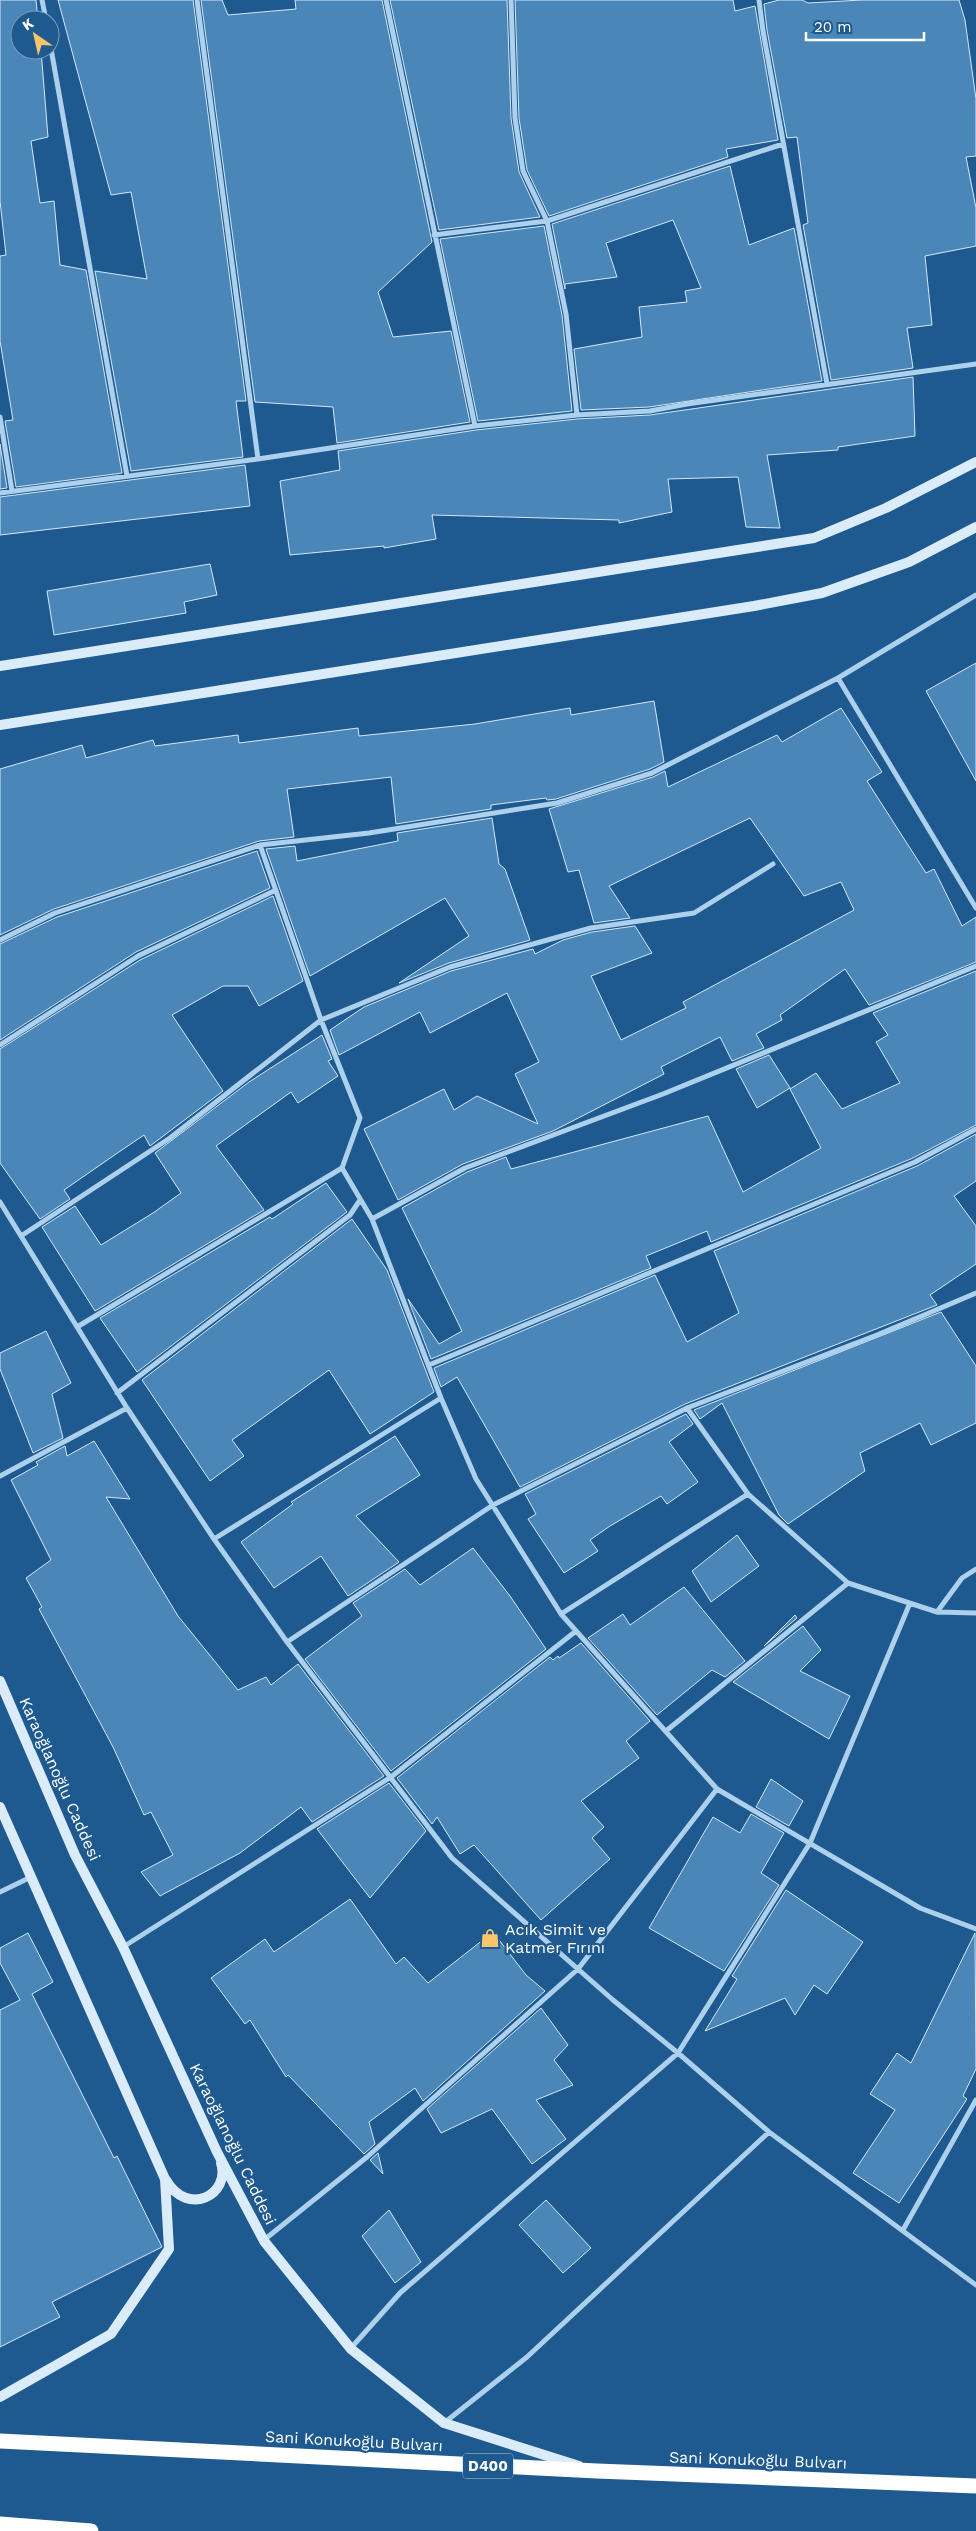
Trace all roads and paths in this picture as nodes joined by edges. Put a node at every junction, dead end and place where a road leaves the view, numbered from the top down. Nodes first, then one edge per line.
1 (197, 0) edge
2 (386, 0) edge
3 (511, 0) edge
4 (759, 0) edge
5 (53, 60) edge
6 (783, 144) junction
7 (547, 221) junction
8 (434, 235) junction
9 (976, 364) edge
10 (827, 384) junction
11 (576, 415) junction
12 (0, 417) edge
13 (475, 426) junction
14 (258, 459) junction
15 (976, 462) edge
16 (127, 476) junction
17 (12, 491) junction
18 (0, 493) edge
19 (976, 527) edge
20 (976, 595) edge
21 (0, 666) edge
22 (838, 678) junction
23 (0, 725) edge
24 (260, 845) junction
25 (773, 864) dead end
26 (276, 890) junction
27 (976, 908) edge
28 (0, 940) edge
29 (976, 966) edge
30 (321, 1020) junction
31 (0, 1045) edge
32 (976, 1129) edge
33 (342, 1168) junction
34 (360, 1200) junction
35 (0, 1202) edge
36 (372, 1218) junction
37 (21, 1236) junction
38 (976, 1293) edge
39 (77, 1327) junction
40 (430, 1365) junction
41 (118, 1393) junction
42 (441, 1398) junction
43 (127, 1408) junction
44 (687, 1408) junction
45 (0, 1476) edge
46 (748, 1494) junction
47 (493, 1505) junction
48 (214, 1539) junction
49 (976, 1569) edge
50 (848, 1583) junction
51 (910, 1603) junction
52 (937, 1612) junction
53 (976, 1613) edge
54 (561, 1614) junction
55 (576, 1631) junction
56 (287, 1642) junction
57 (0, 1681) edge
58 (666, 1731) junction
59 (391, 1777) junction
60 (717, 1789) junction
61 (0, 1807) edge
62 (810, 1843) junction
63 (31, 1876) junction
64 (0, 1892) edge
65 (976, 1929) edge
66 (123, 1947) junction
67 (578, 1969) junction
68 (678, 2053) junction
69 (976, 2100) edge
70 (769, 2132) junction
71 (218, 2152) junction
72 (165, 2179) junction
73 (904, 2230) junction
74 (264, 2241) junction
75 (976, 2285) edge
76 (351, 2349) junction
77 (0, 2397) edge
78 (444, 2423) junction
79 (0, 2441) edge
80 (597, 2471) junction
81 (976, 2486) edge
82 (0, 2524) edge
83 (91, 2531) edge

1 - 14 street
2 - 8 street
3 - 7 street
4 - 6 street
5 - 16 street
6 - 7 street
6 - 10 street
7 - 8 street
7 - 11 street
8 - 13 street
9 - 10 street
10 - 11 street
11 - 13 street
12 - 17 street
13 - 14 street
14 - 16 street
15 - 21 main road
16 - 17 street
17 - 18 street
19 - 23 main road
20 - 22 street
22 - 24 street
22 - 27 street
24 - 26 street
24 - 28 street
25 - 30 street
26 - 30 street
26 - 31 street
29 - 36 street
30 - 33 street
30 - 37 street
32 - 40 street
33 - 34 street
33 - 39 street
34 - 36 street
34 - 41 street
35 - 37 street
36 - 40 street
37 - 39 street
38 - 44 street
39 - 41 street
40 - 42 street
41 - 43 street
42 - 47 street
42 - 48 street
43 - 45 street
43 - 48 street
44 - 46 street
44 - 47 street
46 - 50 street
46 - 54 street
47 - 54 street
47 - 56 street
48 - 56 street
49 - 52 street
50 - 51 street
50 - 58 street
51 - 52 street
51 - 62 street
52 - 53 street
54 - 55 street
55 - 58 street
55 - 59 street
56 - 59 street
57 - 66 main road, Karaoğlanoğlu Caddesi
58 - 60 street
59 - 66 street
59 - 67 street
60 - 62 street
60 - 67 street
61 - 63 main road
62 - 65 street
62 - 68 street
63 - 64 street
63 - 72 main road
66 - 71 main road, Karaoğlanoğlu Caddesi
67 - 68 street
67 - 74 street
68 - 70 street
68 - 76 street
69 - 73 street
70 - 73 street
70 - 78 street
71 - 72 main road
71 - 74 main road, Karaoğlanoğlu Caddesi
72 - 77 main road
73 - 75 street
74 - 76 main road, Karaoğlanoğlu Caddesi
76 - 78 main road, Karaoğlanoğlu Caddesi
78 - 80 main road, Karaoğlanoğlu Caddesi
79 - 80 highway, Sani Konukoğlu Bulvarı / D400
80 - 81 highway, Sani Konukoğlu Bulvarı / D400
82 - 83 highway

